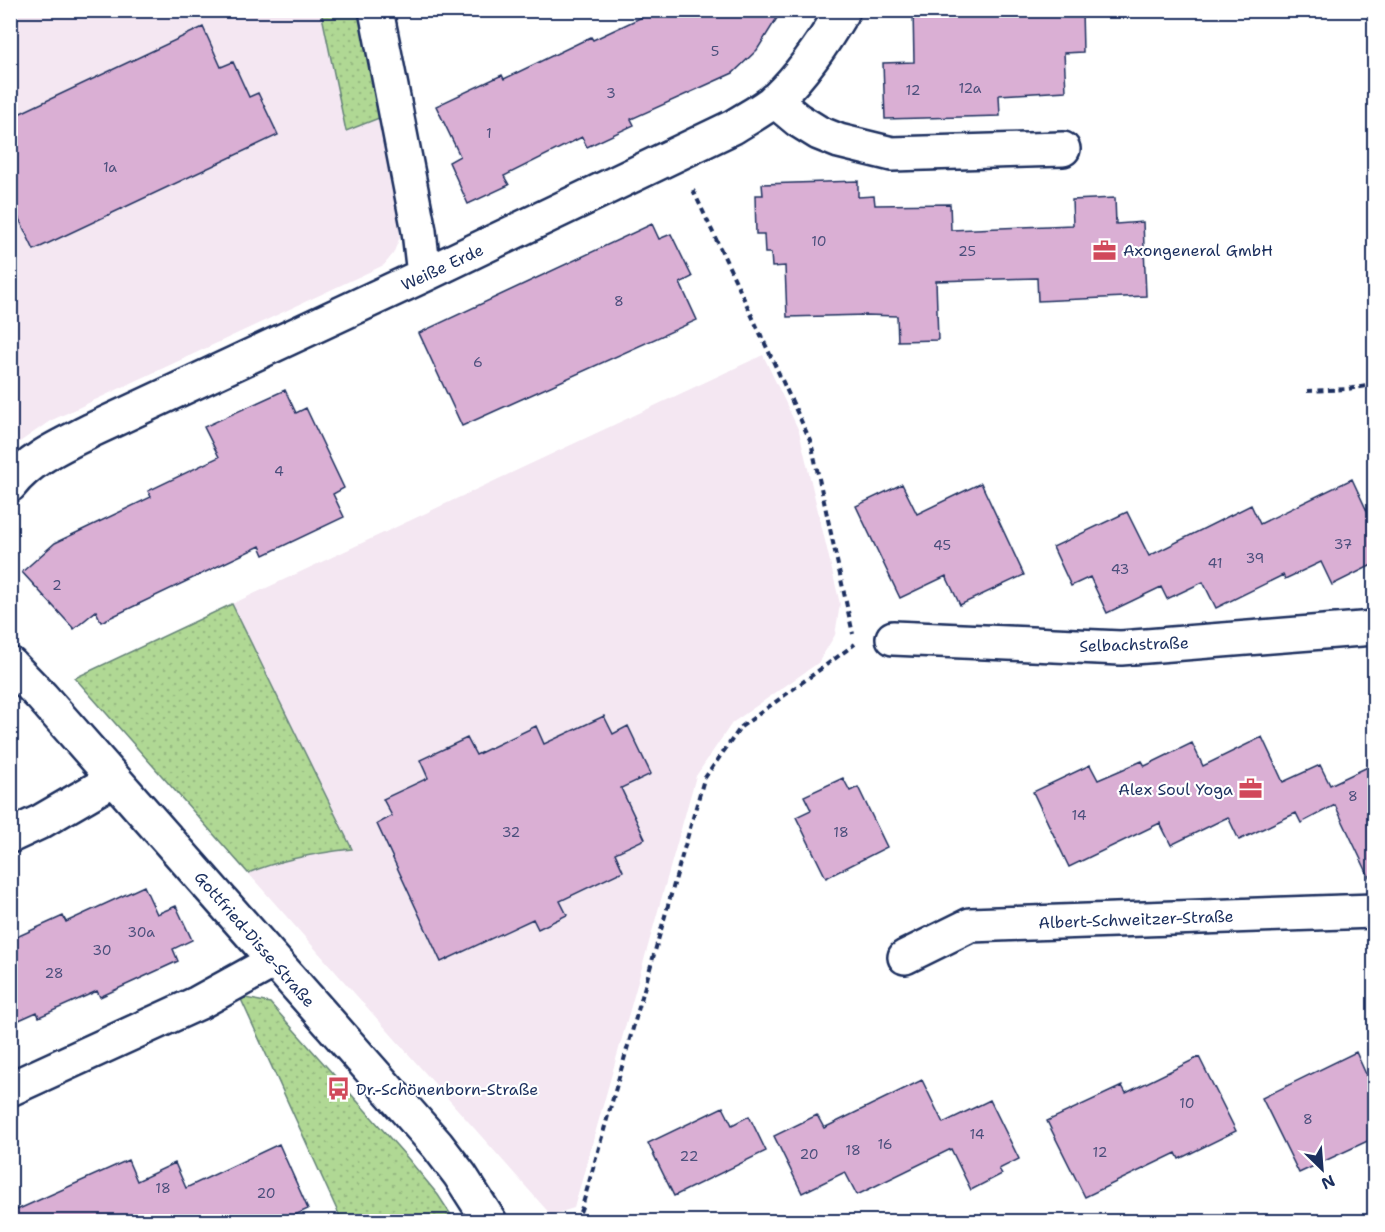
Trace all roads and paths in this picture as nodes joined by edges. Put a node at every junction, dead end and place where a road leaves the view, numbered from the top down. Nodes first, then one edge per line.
1 (376, 10) edge
2 (843, 10) edge
3 (774, 100) junction
4 (1063, 149) dead end
5 (678, 155) junction
6 (424, 275) junction
7 (1374, 385) edge
8 (1307, 391) dead end
9 (10, 485) edge
10 (1374, 628) edge
11 (893, 638) joint
12 (855, 644) junction
13 (10, 664) edge
14 (114, 779) junction
15 (10, 836) edge
16 (1374, 910) edge
17 (905, 957) dead end
18 (273, 960) junction
19 (10, 1089) edge
20 (490, 1221) edge
21 (576, 1221) edge

1 - 6 street
2 - 3 street, Weiße Erde
3 - 4 street
3 - 5 street, Weiße Erde
5 - 6 street, Weiße Erde
5 - 12 path
6 - 9 street, Weiße Erde
7 - 8 path
10 - 11 street, Selbachstraße
11 - 12 path
12 - 21 path
13 - 14 street, Gottfried-Disse-Straße
14 - 15 street
14 - 18 street, Gottfried-Disse-Straße
16 - 17 street, Albert-Schweitzer-Straße
18 - 19 street
18 - 20 street, Gottfried-Disse-Straße

